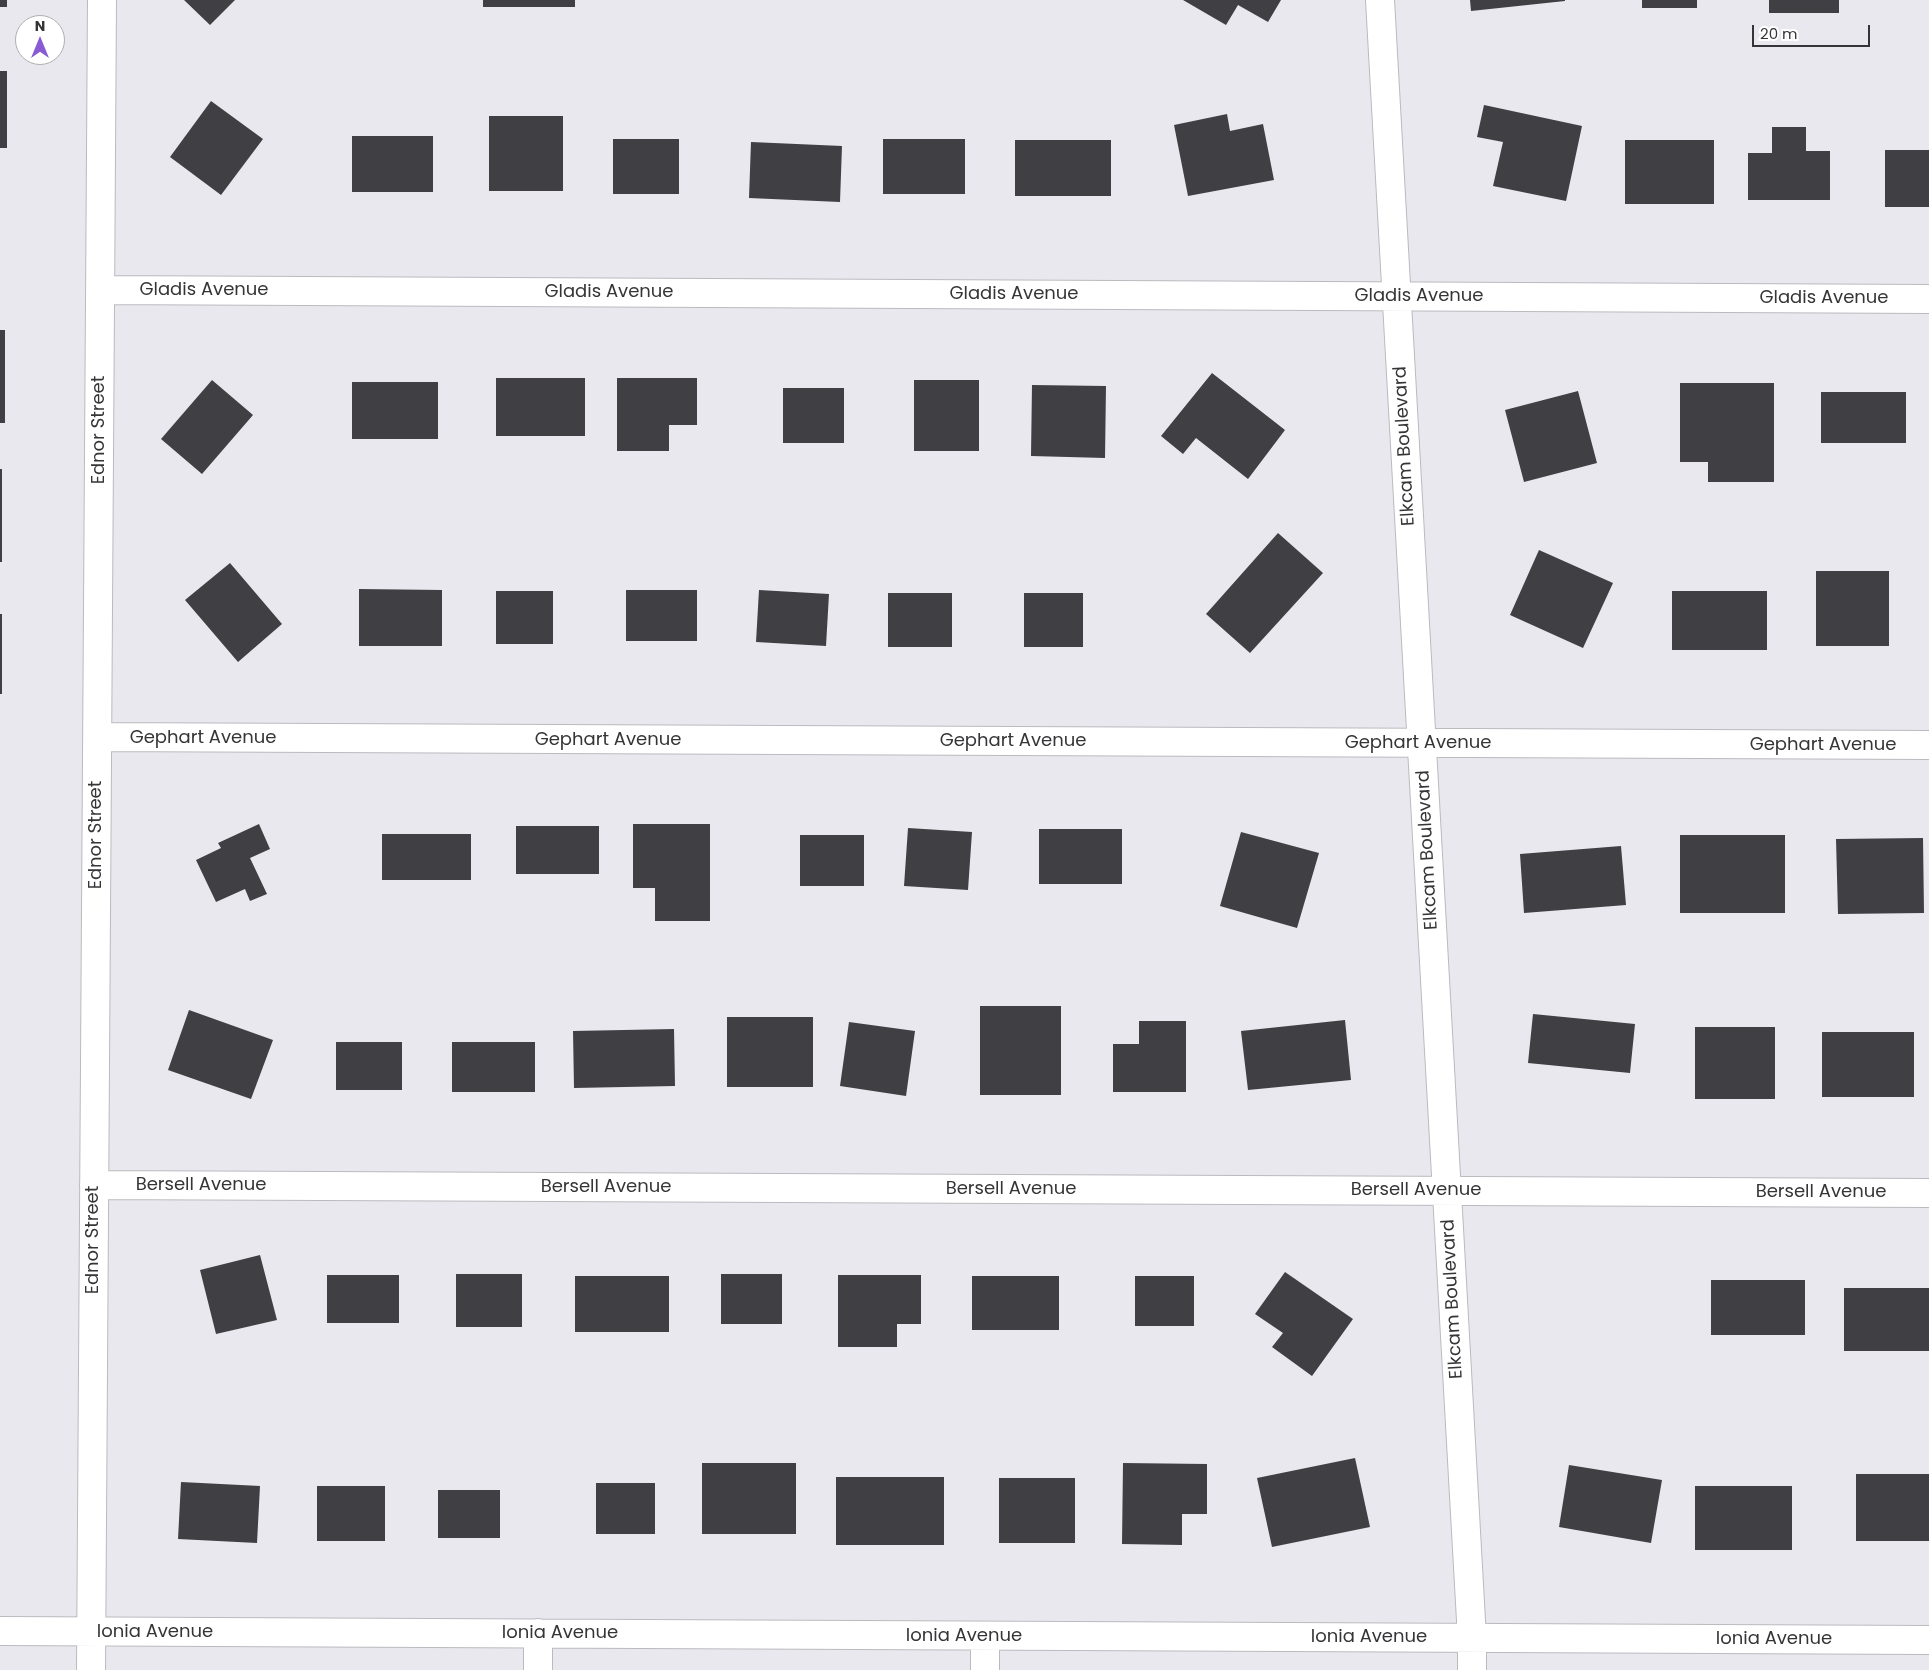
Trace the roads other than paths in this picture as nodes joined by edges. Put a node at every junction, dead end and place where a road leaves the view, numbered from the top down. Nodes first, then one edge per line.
1 (102, 0) edge
2 (1380, 0) edge
3 (100, 290) junction
4 (1397, 296) junction
5 (1929, 298) edge
6 (97, 737) junction
7 (1422, 743) junction
8 (1929, 746) edge
9 (94, 1185) junction
10 (1447, 1190) junction
11 (1929, 1193) edge
12 (0, 1631) edge
13 (91, 1631) junction
14 (538, 1633) junction
15 (985, 1636) junction
16 (1472, 1638) junction
17 (1929, 1640) edge
18 (91, 1670) edge
19 (538, 1670) edge
20 (985, 1670) edge
21 (1472, 1670) edge

1 - 3 street, Ednor Street
2 - 4 street, Elkcam Boulevard
3 - 4 street, Gladis Avenue
3 - 6 street, Ednor Street
4 - 5 street, Gladis Avenue
4 - 7 street, Elkcam Boulevard
6 - 7 street, Gephart Avenue
6 - 9 street, Ednor Street
7 - 8 street, Gephart Avenue
7 - 10 street, Elkcam Boulevard
9 - 10 street, Bersell Avenue
9 - 13 street, Ednor Street
10 - 11 street, Bersell Avenue
10 - 16 street, Elkcam Boulevard
12 - 13 street, Ionia Avenue
13 - 14 street, Ionia Avenue
13 - 18 street, Ednor Street
14 - 15 street, Ionia Avenue
14 - 19 street
15 - 16 street, Ionia Avenue
15 - 20 street
16 - 17 street, Ionia Avenue
16 - 21 street, Elkcam Boulevard

